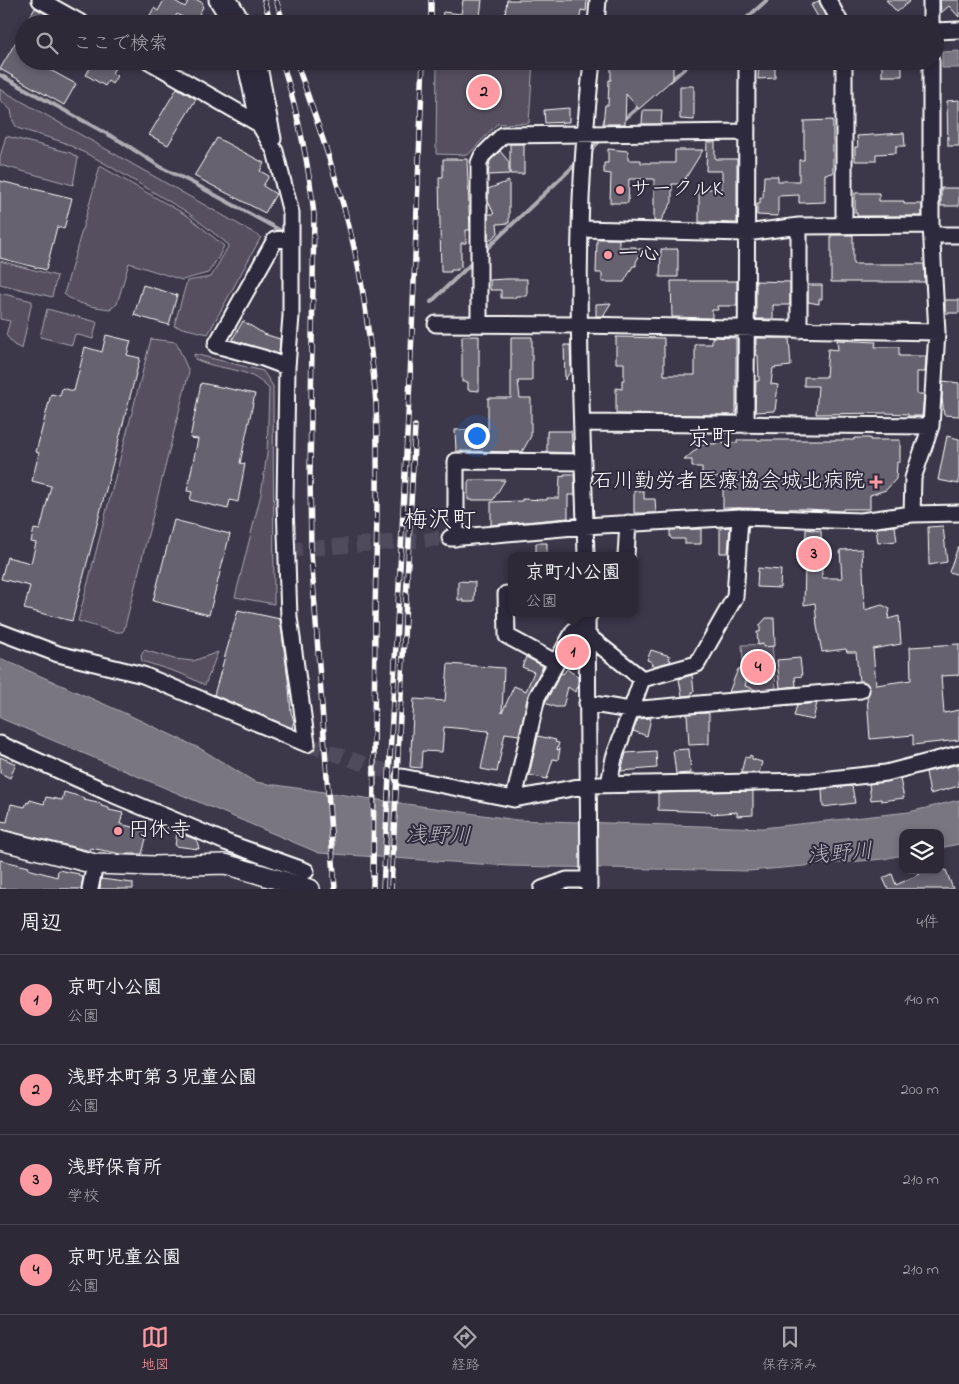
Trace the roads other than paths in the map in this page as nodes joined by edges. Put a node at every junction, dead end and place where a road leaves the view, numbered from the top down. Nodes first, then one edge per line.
1 (40, 0) edge
2 (217, 0) edge
3 (230, 0) edge
4 (598, 0) edge
5 (828, 0) edge
6 (931, 0) edge
7 (67, 15) edge
8 (226, 15) edge
9 (239, 15) edge
10 (597, 15) edge
11 (836, 15) edge
12 (931, 15) edge
13 (959, 30) edge
14 (944, 31) edge
15 (165, 70) edge
16 (247, 70) edge
17 (260, 70) edge
18 (591, 70) edge
19 (747, 70) edge
20 (844, 70) edge
21 (931, 70) edge
22 (259, 124) junction
23 (747, 132) junction
24 (585, 134) junction
25 (275, 151) junction
26 (799, 226) junction
27 (844, 226) junction
28 (580, 230) junction
29 (931, 230) junction
30 (746, 233) junction
31 (959, 236) edge
32 (291, 238) junction
33 (480, 323) junction
34 (436, 324) dead end
35 (580, 325) junction
36 (746, 329) junction
37 (799, 330) junction
38 (937, 332) junction
39 (287, 368) junction
40 (582, 423) junction
41 (746, 425) junction
42 (931, 426) junction
43 (583, 462) junction
44 (959, 513) edge
45 (912, 514) junction
46 (740, 517) junction
47 (628, 523) junction
48 (585, 526) junction
49 (586, 552) edge
50 (626, 552) edge
51 (506, 594) dead end
52 (587, 617) edge
53 (589, 617) edge
54 (0, 632) edge
55 (587, 635) junction
56 (555, 662) junction
57 (642, 679) junction
58 (861, 690) dead end
59 (586, 702) junction
60 (630, 710) junction
61 (0, 744) edge
62 (959, 754) edge
63 (402, 777) tunnel mouth
64 (609, 784) junction
65 (589, 785) junction
66 (514, 799) junction
67 (0, 840) edge
68 (95, 864) junction
69 (308, 880) edge
70 (589, 884) edge
71 (90, 889) edge
72 (542, 889) edge

1 - 7 street
2 - 8 street
3 - 9 street
4 - 10 street
5 - 11 street
6 - 12 street
13 - 14 street
15 - 22 street
16 - 22 street
17 - 25 street
18 - 24 street
19 - 23 street
20 - 27 street
21 - 29 street
22 - 25 street
23 - 24 street
23 - 30 street
24 - 28 street
24 - 33 street
25 - 32 street
26 - 27 street
26 - 30 street
26 - 37 street
27 - 29 street
28 - 30 street
28 - 35 street
29 - 31 street
29 - 38 street
30 - 36 street
32 - 39 street
32 - 39 street
33 - 34 street
33 - 35 street
35 - 36 street
35 - 40 street
36 - 37 street
36 - 41 street
37 - 38 street
38 - 42 street
39 - 54 street
40 - 41 street
40 - 43 street
41 - 42 street
42 - 45 street
43 - 48 street
43 - 48 street
44 - 45 street
45 - 46 street
46 - 47 street
46 - 57 street
47 - 48 street
47 - 50 street
48 - 49 street
51 - 56 street
52 - 56 street
53 - 55 street
55 - 57 street
55 - 59 street
56 - 66 street
57 - 60 street
58 - 60 street
59 - 60 street
59 - 65 street
60 - 64 street
61 - 69 street
62 - 64 street
63 - 66 street
64 - 65 street
65 - 66 street
65 - 70 street
67 - 68 main road
68 - 69 main road
68 - 71 street
70 - 72 street

